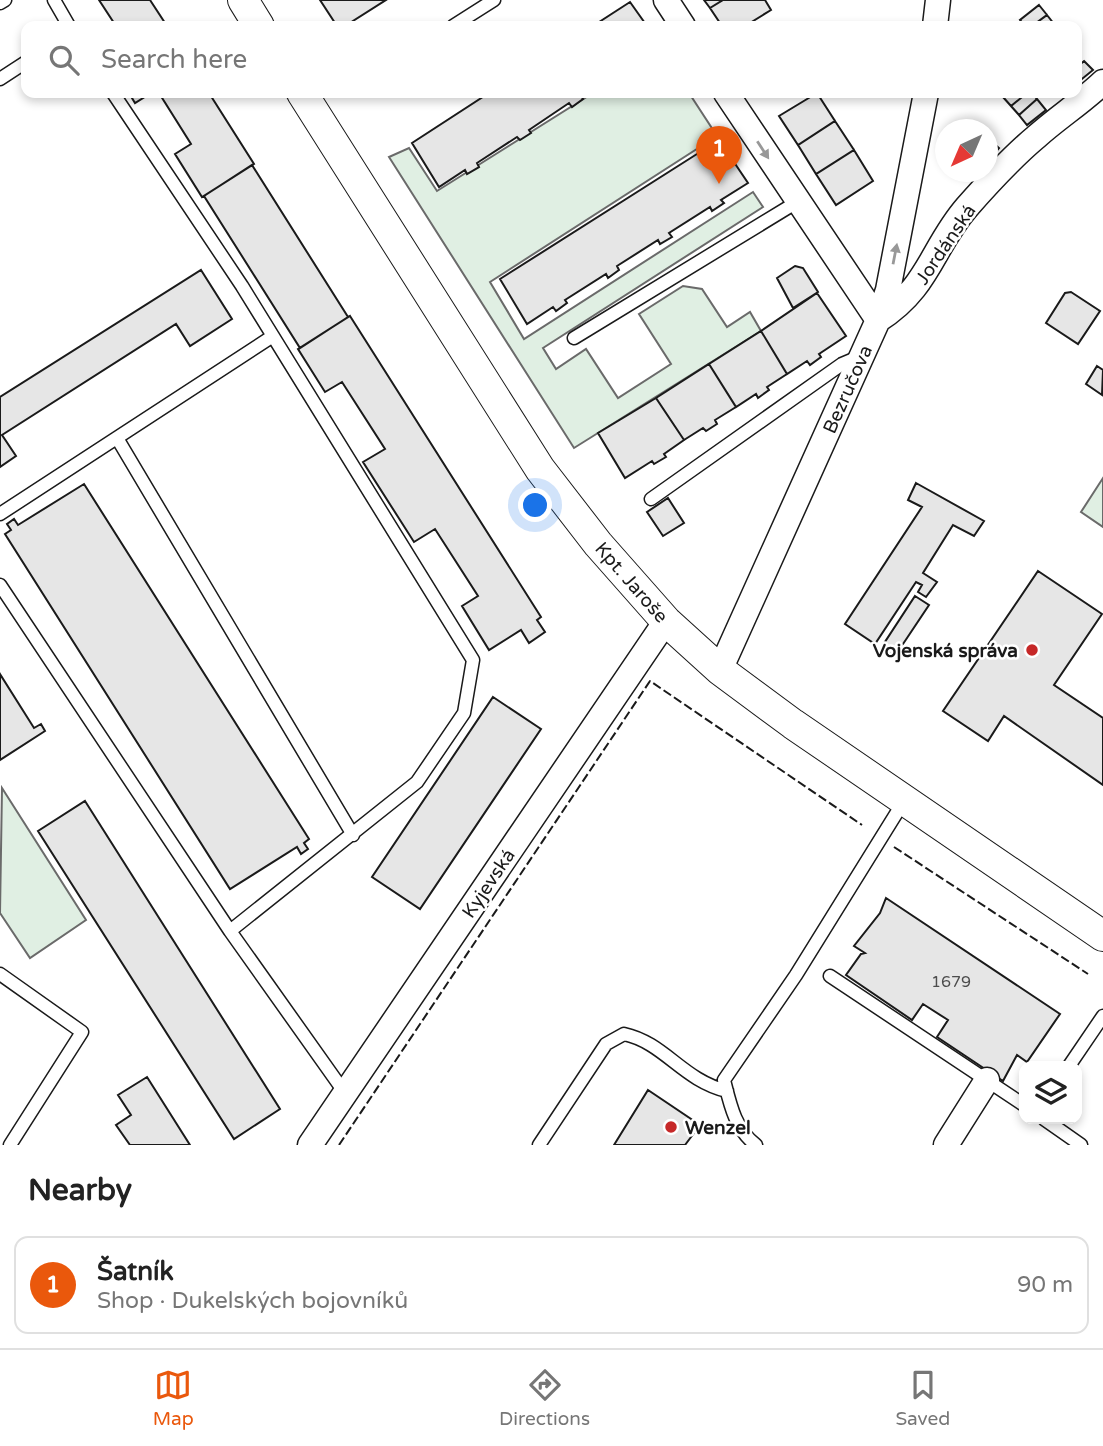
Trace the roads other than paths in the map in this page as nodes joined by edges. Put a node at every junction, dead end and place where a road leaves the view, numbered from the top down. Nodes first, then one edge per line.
1 (5, 0) edge
2 (54, 0) edge
3 (243, 0) edge
4 (494, 0) edge
5 (666, 0) edge
6 (938, 0) edge
7 (0, 3) edge
8 (66, 21) edge
9 (256, 21) edge
10 (461, 21) edge
11 (680, 21) edge
12 (936, 21) edge
13 (21, 65) edge
14 (0, 79) edge
15 (1103, 82) edge
16 (116, 98) edge
17 (305, 98) edge
18 (729, 98) edge
19 (925, 98) edge
20 (797, 202) junction
21 (878, 320) junction
22 (273, 336) junction
23 (574, 338) dead end
24 (862, 356) junction
25 (117, 438) junction
26 (651, 499) dead end
27 (0, 514) edge
28 (0, 585) edge
29 (666, 621) junction
30 (720, 670) junction
31 (904, 800) junction
32 (353, 835) junction
33 (230, 931) junction
34 (1103, 936) edge
35 (0, 974) edge
36 (830, 976) dead end
37 (1103, 1016) edge
38 (1072, 1061) edge
39 (987, 1080) junction
40 (727, 1091) junction
41 (345, 1093) junction
42 (1019, 1102) edge
43 (1051, 1124) edge
44 (747, 1142) edge
45 (10, 1145) edge
46 (310, 1145) edge
47 (538, 1145) edge
48 (946, 1145) edge
49 (1081, 1145) edge

1 - 7 lane
2 - 8 lane
3 - 9 street
4 - 10 lane
5 - 11 street
6 - 12 street
13 - 14 lane
15 - 21 street, Jordánská
16 - 22 lane
17 - 29 street, Kpt. Jaroše
18 -> 20 street
21 -> 19 street, Bezručova
20 - 21 street
20 - 23 lane
21 - 24 street, Bezručova
22 - 25 lane
22 - 32 lane
24 - 26 lane
24 - 30 street, Bezručova
25 - 27 lane
25 - 32 lane
28 - 33 lane
29 - 30 street, Kpt. Jaroše
29 - 41 street, Kyjevská
30 - 31 street, Kpt. Jaroše
31 - 34 street, Kpt. Jaroše
31 - 40 lane
32 - 33 lane
33 - 41 lane
35 - 45 lane
36 - 39 lane
37 - 38 lane
39 - 42 lane
39 - 48 street
40 - 44 lane
40 - 47 lane
41 - 46 street, Kyjevská
43 - 49 lane

